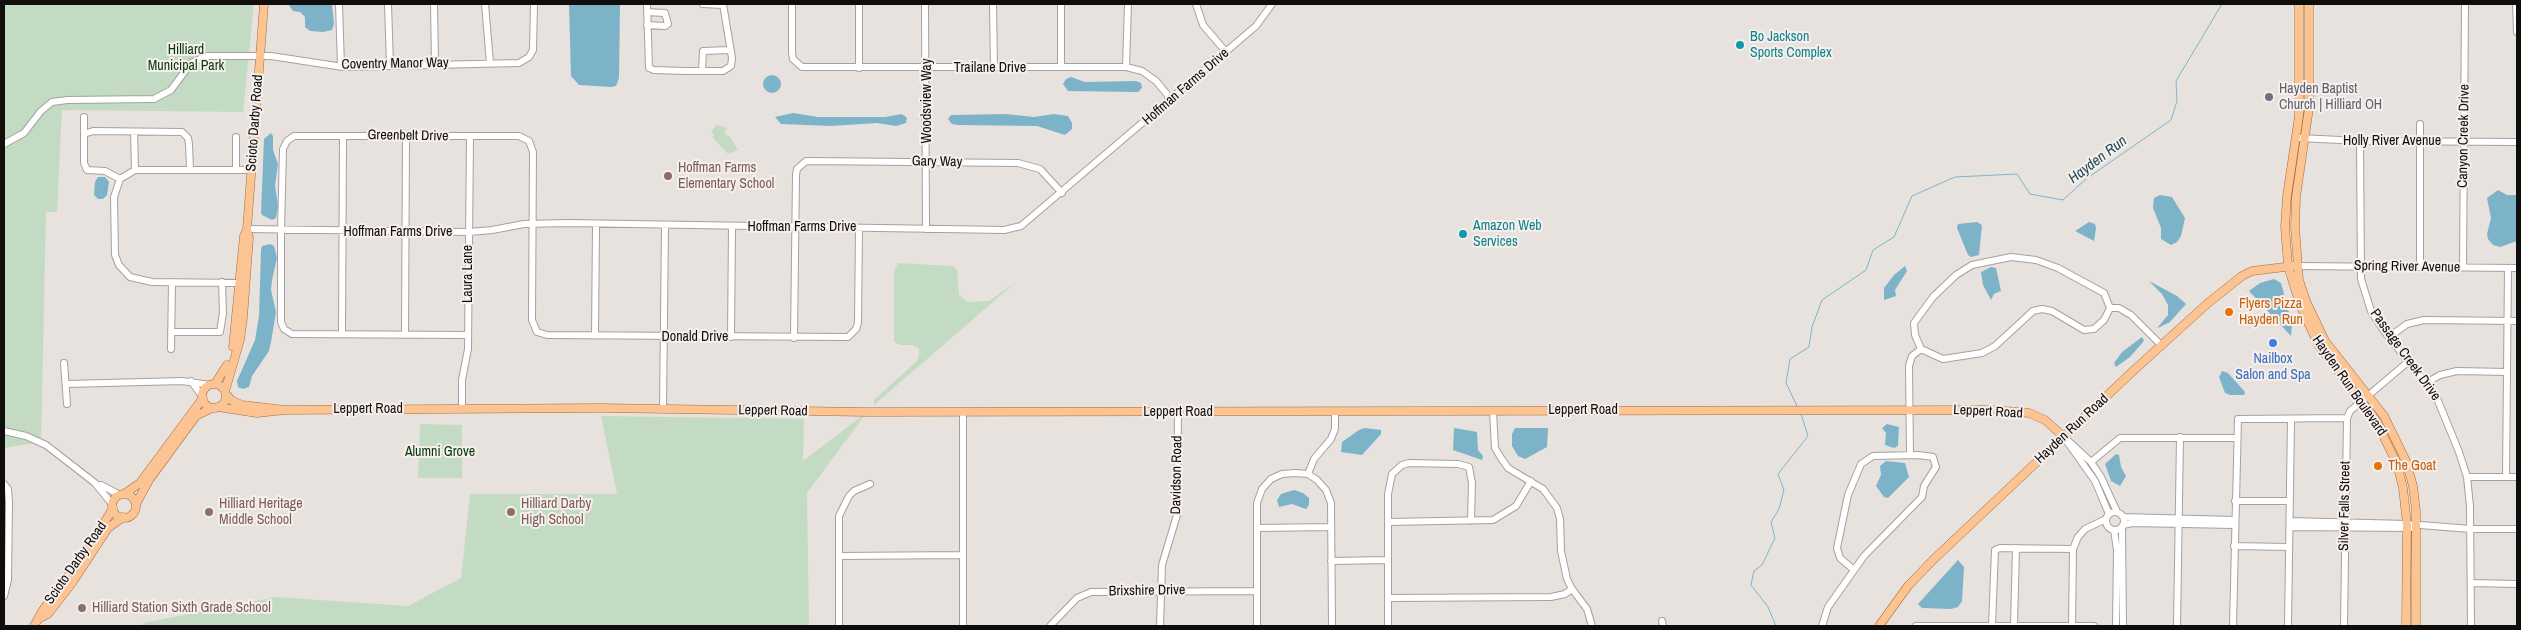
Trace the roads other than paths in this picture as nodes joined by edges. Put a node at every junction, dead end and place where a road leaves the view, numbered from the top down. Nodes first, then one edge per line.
1 (263, 4) edge
2 (340, 4) edge
3 (388, 4) edge
4 (434, 4) edge
5 (485, 4) edge
6 (534, 4) edge
7 (647, 4) edge
8 (703, 4) edge
9 (723, 4) edge
10 (792, 4) edge
11 (859, 4) edge
12 (925, 4) edge
13 (993, 4) edge
14 (1061, 4) edge
15 (1128, 4) edge
16 (1196, 4) edge
17 (1272, 4) edge
18 (2299, 4) edge
19 (2309, 4) edge
20 (2465, 4) edge
21 (2516, 4) edge
22 (647, 12) junction
23 (647, 25) junction
24 (2517, 32) edge
25 (730, 50) junction
26 (1226, 52) junction
27 (260, 56) junction
28 (490, 63) junction
29 (435, 64) junction
30 (390, 65) junction
31 (341, 66) junction
32 (1061, 67) junction
33 (1126, 67) junction
34 (859, 68) junction
35 (927, 68) junction
36 (994, 68) junction
37 (702, 71) junction
38 (1171, 99) junction
39 (84, 117) dead end
40 (2420, 124) dead end
41 (134, 132) junction
42 (84, 134) junction
43 (236, 136) dead end
44 (343, 136) junction
45 (406, 137) junction
46 (470, 137) junction
47 (2296, 137) junction
48 (2306, 138) junction
49 (2360, 141) junction
50 (2421, 141) junction
51 (2464, 141) junction
52 (2517, 142) edge
53 (4, 144) edge
54 (927, 162) junction
55 (236, 169) junction
56 (134, 170) junction
57 (190, 170) junction
58 (252, 170) junction
59 (120, 178) junction
60 (1062, 193) junction
61 (533, 224) junction
62 (596, 225) junction
63 (665, 226) junction
64 (732, 226) junction
65 (795, 227) junction
66 (859, 228) junction
67 (247, 229) junction
68 (926, 229) junction
69 (281, 231) junction
70 (342, 232) junction
71 (406, 232) junction
72 (469, 232) junction
73 (2288, 266) junction
74 (2298, 266) junction
75 (2420, 266) junction
76 (2359, 267) junction
77 (2463, 268) junction
78 (2508, 268) junction
79 (2517, 268) edge
80 (172, 282) junction
81 (222, 282) junction
82 (243, 283) junction
83 (2110, 308) junction
84 (2507, 321) junction
85 (2517, 321) edge
86 (171, 332) junction
87 (342, 334) junction
88 (405, 334) junction
89 (468, 335) junction
90 (595, 336) junction
91 (2389, 336) junction
92 (664, 337) junction
93 (731, 337) junction
94 (794, 338) junction
95 (2161, 345) junction
96 (171, 349) dead end
97 (1921, 349) junction
98 (2409, 361) junction
99 (64, 363) dead end
100 (2507, 372) junction
101 (191, 381) junction
102 (2426, 383) junction
103 (67, 384) junction
104 (213, 385) junction
105 (225, 393) junction
106 (2369, 395) junction
107 (203, 397) junction
108 (2362, 401) junction
109 (67, 404) dead end
110 (217, 407) junction
111 (462, 409) junction
112 (663, 409) junction
113 (285, 410) junction
114 (1909, 410) junction
115 (1492, 411) junction
116 (963, 412) junction
117 (1178, 412) junction
118 (1335, 412) junction
119 (2347, 418) junction
120 (2291, 419) junction
121 (4, 430) edge
122 (2064, 437) junction
123 (2180, 437) junction
124 (2236, 438) junction
125 (1910, 455) junction
126 (2091, 462) junction
127 (1308, 474) junction
128 (2467, 477) junction
129 (2506, 477) junction
130 (2517, 477) edge
131 (1531, 481) junction
132 (95, 483) junction
133 (870, 484) dead end
134 (7, 487) edge
135 (122, 494) junction
136 (2235, 501) junction
137 (2290, 501) junction
138 (136, 504) junction
139 (112, 506) junction
140 (2117, 512) junction
141 (123, 517) junction
142 (2124, 517) junction
143 (2106, 520) junction
144 (1471, 521) junction
145 (1388, 522) junction
146 (2179, 522) junction
147 (2234, 522) junction
148 (6, 524) edge
149 (2290, 524) junction
150 (2344, 525) junction
151 (2123, 526) junction
152 (2407, 526) junction
153 (2417, 526) junction
154 (1331, 527) junction
155 (1257, 528) junction
156 (2471, 529) junction
157 (2517, 529) edge
158 (2114, 530) junction
159 (2234, 546) junction
160 (2289, 547) junction
161 (2016, 548) junction
162 (2073, 549) junction
163 (963, 555) junction
164 (839, 556) junction
165 (1388, 560) junction
166 (1331, 561) junction
167 (1854, 570) junction
168 (2472, 583) junction
169 (2517, 584) edge
170 (1572, 590) junction
171 (1160, 591) junction
172 (1257, 591) junction
173 (4, 596) edge
174 (1388, 598) junction
175 (40, 618) junction
176 (1052, 625) edge
177 (1992, 625) junction
178 (2014, 625) junction
179 (34, 626) edge
180 (839, 626) edge
181 (964, 626) edge
182 (1160, 626) edge
183 (1257, 626) edge
184 (1332, 626) edge
185 (1388, 626) edge
186 (1592, 626) edge
187 (1822, 626) edge
188 (1880, 626) edge
189 (1916, 626) edge
190 (2072, 626) edge
191 (2094, 626) edge
192 (2116, 626) edge
193 (2123, 626) edge
194 (2177, 626) edge
195 (2233, 626) edge
196 (2288, 626) edge
197 (2344, 626) edge
198 (2406, 626) edge
199 (2416, 626) edge
200 (2471, 626) edge

1 - 27 main road, Scioto Darby Road
2 - 31 street
3 - 30 street
4 - 29 street
5 - 28 street
6 - 28 street, Coventry Manor Way
7 - 22 street
8 - 9 street
9 - 25 street
10 - 34 street, Trailane Drive
11 - 34 street
12 - 35 street, Woodsview Way
13 - 36 street
14 - 32 street
15 - 33 street
16 - 26 street
17 - 26 street, Hoffman Farms Drive
18 - 47 main road
19 - 48 main road
20 - 51 street, Canyon Creek Drive
21 - 24 street
22 - 23 street
22 - 23 street
23 - 37 street
25 - 37 street
25 - 37 street
26 - 38 street, Hoffman Farms Drive
27 - 31 street, Coventry Manor Way
27 - 53 street, Coventry Manor Way
27 - 58 main road, Scioto Darby Road
28 - 29 street, Coventry Manor Way
29 - 30 street, Coventry Manor Way
30 - 31 street, Coventry Manor Way
32 - 33 street, Trailane Drive
32 - 36 street, Trailane Drive
33 - 38 street, Trailane Drive
34 - 35 street, Trailane Drive
35 - 36 street, Trailane Drive
35 - 54 street, Woodsview Way
38 - 60 street, Hoffman Farms Drive
39 - 42 street
40 - 50 street
41 - 42 street
41 - 56 street
41 - 57 street
42 - 59 street
43 - 55 street
44 - 45 street, Greenbelt Drive
44 - 69 street, Greenbelt Drive
44 - 70 street
45 - 46 street, Greenbelt Drive
45 - 71 street
46 - 61 street, Greenbelt Drive
46 - 72 street, Laura Lane
47 - 48 street, Holly River Avenue
47 - 73 main road
48 - 49 street, Holly River Avenue
48 - 74 main road
49 - 50 street, Holly River Avenue
49 - 76 street, Passage Creek Drive
50 - 51 street, Holly River Avenue
50 - 75 street
51 - 52 street, Holly River Avenue
51 - 77 street, Canyon Creek Drive
54 - 60 street, Gary Way
54 - 65 street, Gary Way
54 - 68 street, Woodsview Way
55 - 57 street
55 - 58 street
56 - 57 street
56 - 59 street
58 - 67 main road, Scioto Darby Road
59 - 80 street
60 - 68 street, Hoffman Farms Drive
61 - 62 street, Hoffman Farms Drive
61 - 72 street, Hoffman Farms Drive
61 - 90 street, Donald Drive
62 - 63 street, Hoffman Farms Drive
62 - 90 street
63 - 64 street, Hoffman Farms Drive
63 - 92 street
64 - 65 street, Hoffman Farms Drive
64 - 93 street
65 - 66 street, Hoffman Farms Drive
65 - 94 street
66 - 68 street, Hoffman Farms Drive
66 - 94 street, Donald Drive
67 - 69 street, Hoffman Farms Drive
67 - 82 main road, Scioto Darby Road
69 - 70 street, Hoffman Farms Drive
69 - 87 street
70 - 71 street, Hoffman Farms Drive
70 - 87 street
71 - 72 street, Hoffman Farms Drive
71 - 88 street
72 - 89 street, Laura Lane
73 - 74 main road, Hayden Run Road
73 - 95 main road, Hayden Run Road
73 - 108 main road, Hayden Run Boulevard
74 - 76 street, Spring River Avenue
74 - 106 main road, Hayden Run Boulevard
75 - 76 street, Spring River Avenue
75 - 77 street, Spring River Avenue
76 - 91 street, Passage Creek Drive
77 - 78 street, Spring River Avenue
78 - 79 street, Spring River Avenue
78 - 84 street
80 - 81 street
80 - 86 street
81 - 82 street
81 - 86 street
82 - 104 main road, Scioto Darby Road
82 - 105 main road, Scioto Darby Road
83 - 95 street
83 - 97 street
83 - 97 street
84 - 85 street
84 - 91 street
84 - 100 street
86 - 96 street
87 - 88 street
88 - 89 street
89 - 111 street, Laura Lane
90 - 92 street, Donald Drive
91 - 98 street, Passage Creek Drive
92 - 93 street, Donald Drive
92 - 112 street
93 - 94 street, Donald Drive
95 - 122 main road, Hayden Run Road
97 - 114 street
98 - 102 street, Passage Creek Drive
98 - 106 street
99 - 103 street
100 - 102 street
100 - 129 street
101 - 103 street
101 - 104 street
101 - 107 street
102 - 128 street, Passage Creek Drive
103 - 109 street
104 - 105 main road
104 - 107 main road
105 - 110 main road
105 - 113 main road, Leppert Road
106 - 108 street
106 - 153 main road, Hayden Run Boulevard
107 - 110 main road
107 - 135 main road
108 - 119 street
108 - 152 main road, Hayden Run Boulevard
110 - 113 main road, Leppert Road
110 - 138 main road
111 - 112 main road, Leppert Road
111 - 113 main road, Leppert Road
112 - 116 main road, Leppert Road
114 - 115 main road, Leppert Road
114 - 122 main road, Leppert Road
114 - 125 street
115 - 118 main road, Leppert Road
115 - 131 street
116 - 117 main road, Leppert Road
116 - 163 street
117 - 118 main road, Leppert Road
117 - 171 street, Davidson Road
118 - 127 street
119 - 120 street
119 - 150 street, Silver Falls Street
120 - 124 street
120 - 137 street
121 - 132 street
122 - 126 street
122 - 143 street
122 - 188 main road, Hayden Run Road
123 - 124 street
123 - 126 street
123 - 146 street
124 - 136 street
125 - 167 street
125 - 167 street
126 - 140 street
127 - 154 street
127 - 155 street
128 - 129 street
128 - 156 street, Passage Creek Drive
129 - 130 street
131 - 144 street
131 - 170 street
132 - 135 street
132 - 139 street
133 - 164 street
134 - 148 street
135 - 138 main road
135 - 139 main road
136 - 137 street
136 - 147 street
137 - 149 street
138 - 141 main road
139 - 141 main road
139 - 175 main road, Scioto Darby Road
140 - 142 street
140 - 143 street
141 - 175 main road, Scioto Darby Road
142 - 146 street
142 - 151 street
143 - 158 street
143 - 162 street
144 - 145 street
144 - 145 street
145 - 165 street
146 - 147 street
146 - 151 street
146 - 194 street
147 - 159 street
148 - 173 street
149 - 150 street
149 - 160 street
150 - 152 street
150 - 197 street, Silver Falls Street
151 - 158 street
151 - 193 street
152 - 153 street
152 - 198 main road, Hayden Run Boulevard
153 - 156 street
153 - 199 main road, Hayden Run Boulevard
154 - 155 street
154 - 166 street
155 - 172 street
156 - 157 street
156 - 168 street, Passage Creek Drive
158 - 192 street
159 - 160 street
159 - 195 street
160 - 196 street
161 - 162 street
161 - 177 street
161 - 178 street
162 - 190 street
163 - 164 street
163 - 181 street
164 - 180 street
165 - 166 street
165 - 174 street
166 - 184 street
167 - 187 street
168 - 169 street
168 - 200 street, Passage Creek Drive
170 - 174 street
170 - 186 street
171 - 172 street, Brixshire Drive
171 - 176 street, Brixshire Drive
171 - 182 street, Davidson Road
172 - 183 street
174 - 185 street
175 - 179 main road, Scioto Darby Road
177 - 178 street
177 - 189 street
178 - 190 street
190 - 191 street

